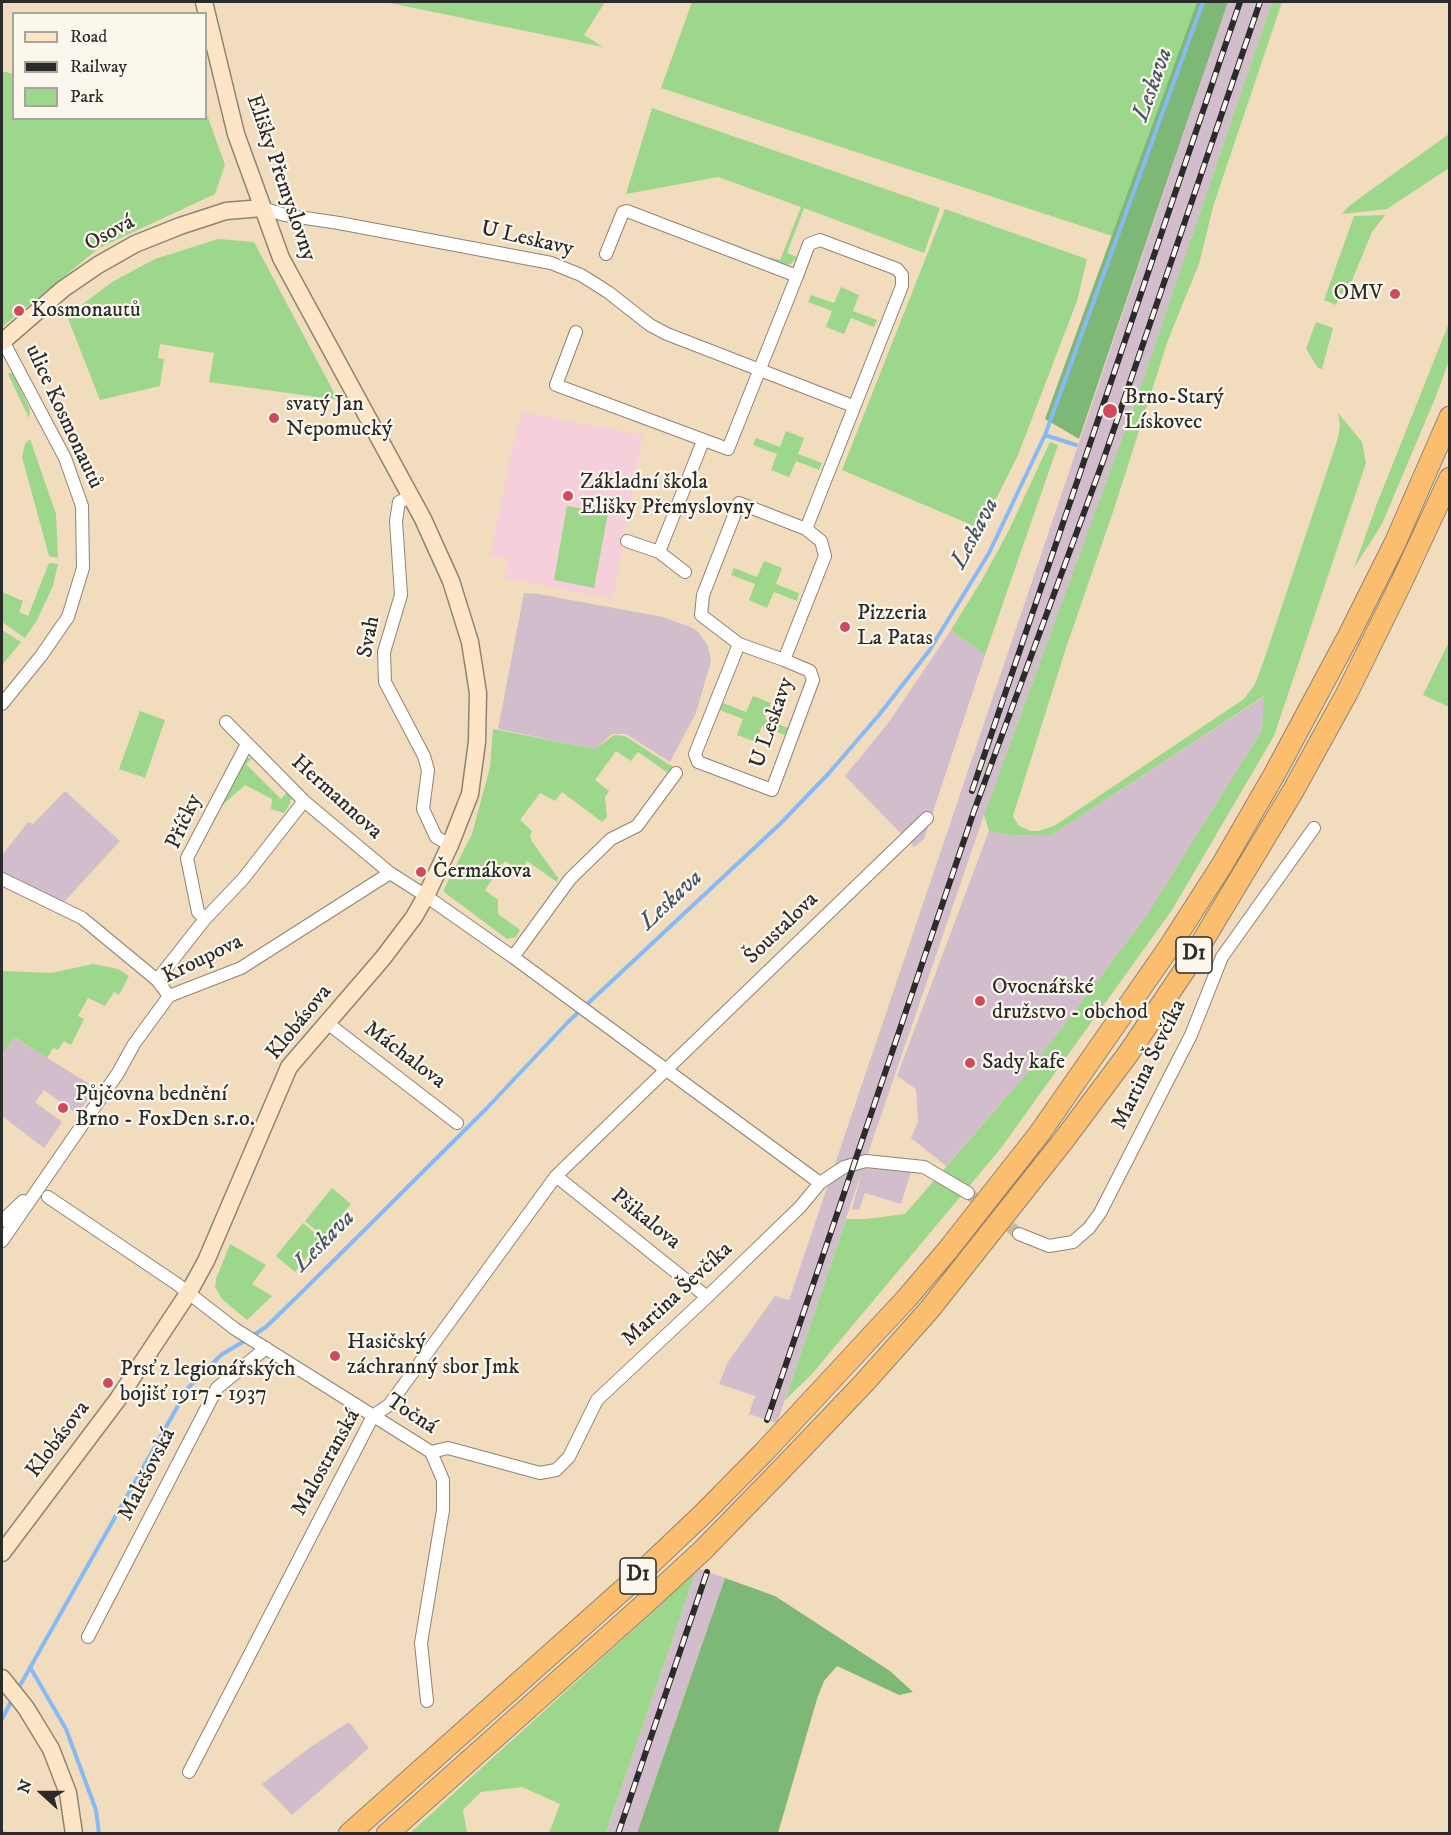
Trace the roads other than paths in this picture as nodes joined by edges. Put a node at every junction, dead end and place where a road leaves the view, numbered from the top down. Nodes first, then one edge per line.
1 (207, 14) edge
2 (262, 208) junction
3 (606, 254) dead end
4 (797, 276) junction
5 (576, 332) dead end
6 (2, 341) edge
7 (760, 370) junction
8 (853, 406) junction
9 (1449, 417) edge
10 (703, 441) junction
11 (1449, 478) edge
12 (411, 496) junction
13 (806, 529) junction
14 (627, 541) dead end
15 (659, 552) junction
16 (685, 572) dead end
17 (739, 644) junction
18 (784, 660) junction
19 (2, 704) edge
20 (226, 722) dead end
21 (247, 744) junction
22 (676, 772) dead end
23 (304, 801) junction
24 (927, 818) dead end
25 (1314, 828) dead end
26 (450, 845) junction
27 (390, 873) junction
28 (2, 879) edge
29 (426, 896) junction
30 (205, 919) junction
31 (513, 957) junction
32 (157, 980) junction
33 (169, 996) junction
34 (326, 1023) junction
35 (666, 1071) junction
36 (457, 1123) dead end
37 (556, 1176) junction
38 (820, 1183) junction
39 (37, 1188) junction
40 (968, 1193) tunnel mouth
41 (48, 1197) dead end
42 (2, 1221) edge
43 (1019, 1234) tunnel mouth
44 (2, 1241) edge
45 (189, 1292) junction
46 (708, 1298) junction
47 (263, 1346) junction
48 (373, 1416) junction
49 (431, 1452) junction
50 (2, 1553) edge
51 (88, 1638) dead end
52 (2, 1679) edge
53 (427, 1701) dead end
54 (189, 1772) dead end
55 (74, 1833) edge
56 (349, 1833) edge
57 (387, 1833) edge

1 - 2 street, Elišky Přemyslovny
2 - 6 street, Osová
2 - 7 street, U Leskavy
2 - 12 street, Elišky Přemyslovny
3 - 4 street, U Leskavy
4 - 7 street
4 - 8 street
5 - 10 street
6 - 19 street, ulice Kosmonautů
7 - 8 street, U Leskavy
7 - 10 street
8 - 13 street
9 - 56 highway, D1
10 - 15 street
11 - 57 highway, D1
12 - 26 street, Elišky Přemyslovny
12 - 26 street, Svah
13 - 17 street, U Leskavy
13 - 18 street, U Leskavy
14 - 15 street
15 - 16 street
17 - 18 street, U Leskavy
17 - 18 street, U Leskavy
20 - 21 street, Hermannova
21 - 23 street, Hermannova
21 - 30 street, Příčky
22 - 31 street
23 - 27 street, Hermannova
23 - 30 street
24 - 35 street, Šoustalova
25 - 43 street, Martina Ševčíka
26 - 29 street, Elišky Přemyslovny
27 - 29 street, Hermannova
27 - 33 street, Kroupova
28 - 32 street
29 - 31 street
29 - 34 street, Klobásova
30 - 32 street
31 - 35 street
32 - 33 street
33 - 39 street, Kroupova
34 - 36 street, Máchalova
34 - 45 street, Klobásova
35 - 37 street, Malostranská
35 - 38 street
37 - 46 street, Pšikalova
37 - 48 street, Malostranská
38 - 40 street, Martina Ševčíka
38 - 46 street, Martina Ševčíka
39 - 42 street, Kroupova
39 - 44 street, Kroupova
41 - 45 street
45 - 47 street, Točná
45 - 50 street, Klobásova
46 - 49 street, Martina Ševčíka
47 - 48 street, Točná
47 - 51 street, Malešovská
48 - 49 street, Točná
48 - 54 street, Malostranská
49 - 53 street, Točná
52 - 55 street

